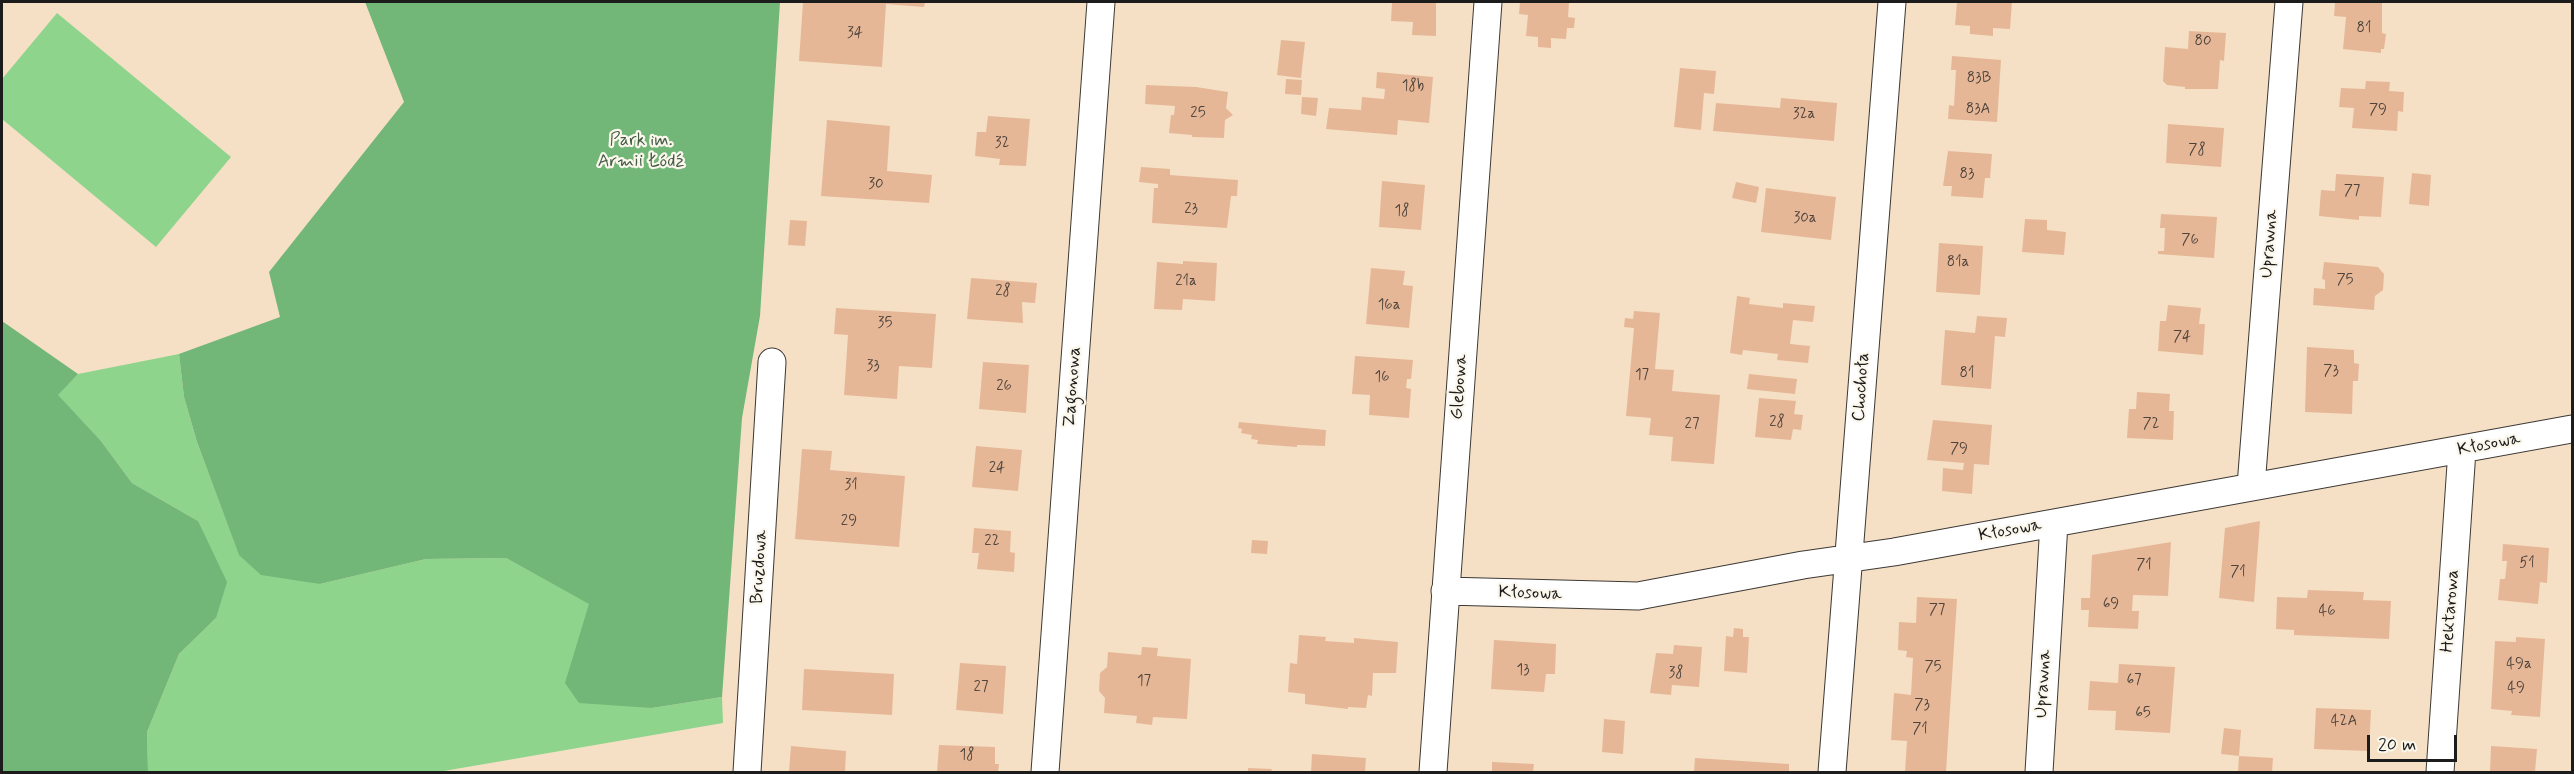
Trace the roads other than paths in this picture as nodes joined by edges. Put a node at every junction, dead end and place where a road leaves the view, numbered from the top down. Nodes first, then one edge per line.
1 (1101, 2) edge
2 (1488, 2) edge
3 (1892, 2) edge
4 (2289, 2) edge
5 (772, 362) dead end
6 (2572, 429) edge
7 (2462, 450) junction
8 (2251, 486) junction
9 (2054, 523) junction
10 (1849, 559) junction
11 (1445, 591) junction
12 (747, 772) edge
13 (1045, 772) edge
14 (1432, 772) edge
15 (1832, 772) edge
16 (2039, 772) edge
17 (2440, 772) edge

1 - 13 street, Zagonowa
2 - 11 street, Glebowa
3 - 10 street, Chochoła
4 - 8 street, Uprawna
5 - 12 street, Bruzdowa
6 - 7 street, Kłosowa
7 - 8 street, Kłosowa
7 - 17 street, Hektarowa
8 - 9 street, Kłosowa
9 - 10 street, Kłosowa
9 - 16 street, Uprawna
10 - 11 street, Kłosowa
10 - 15 street, Chochoła
11 - 14 street, Glebowa

